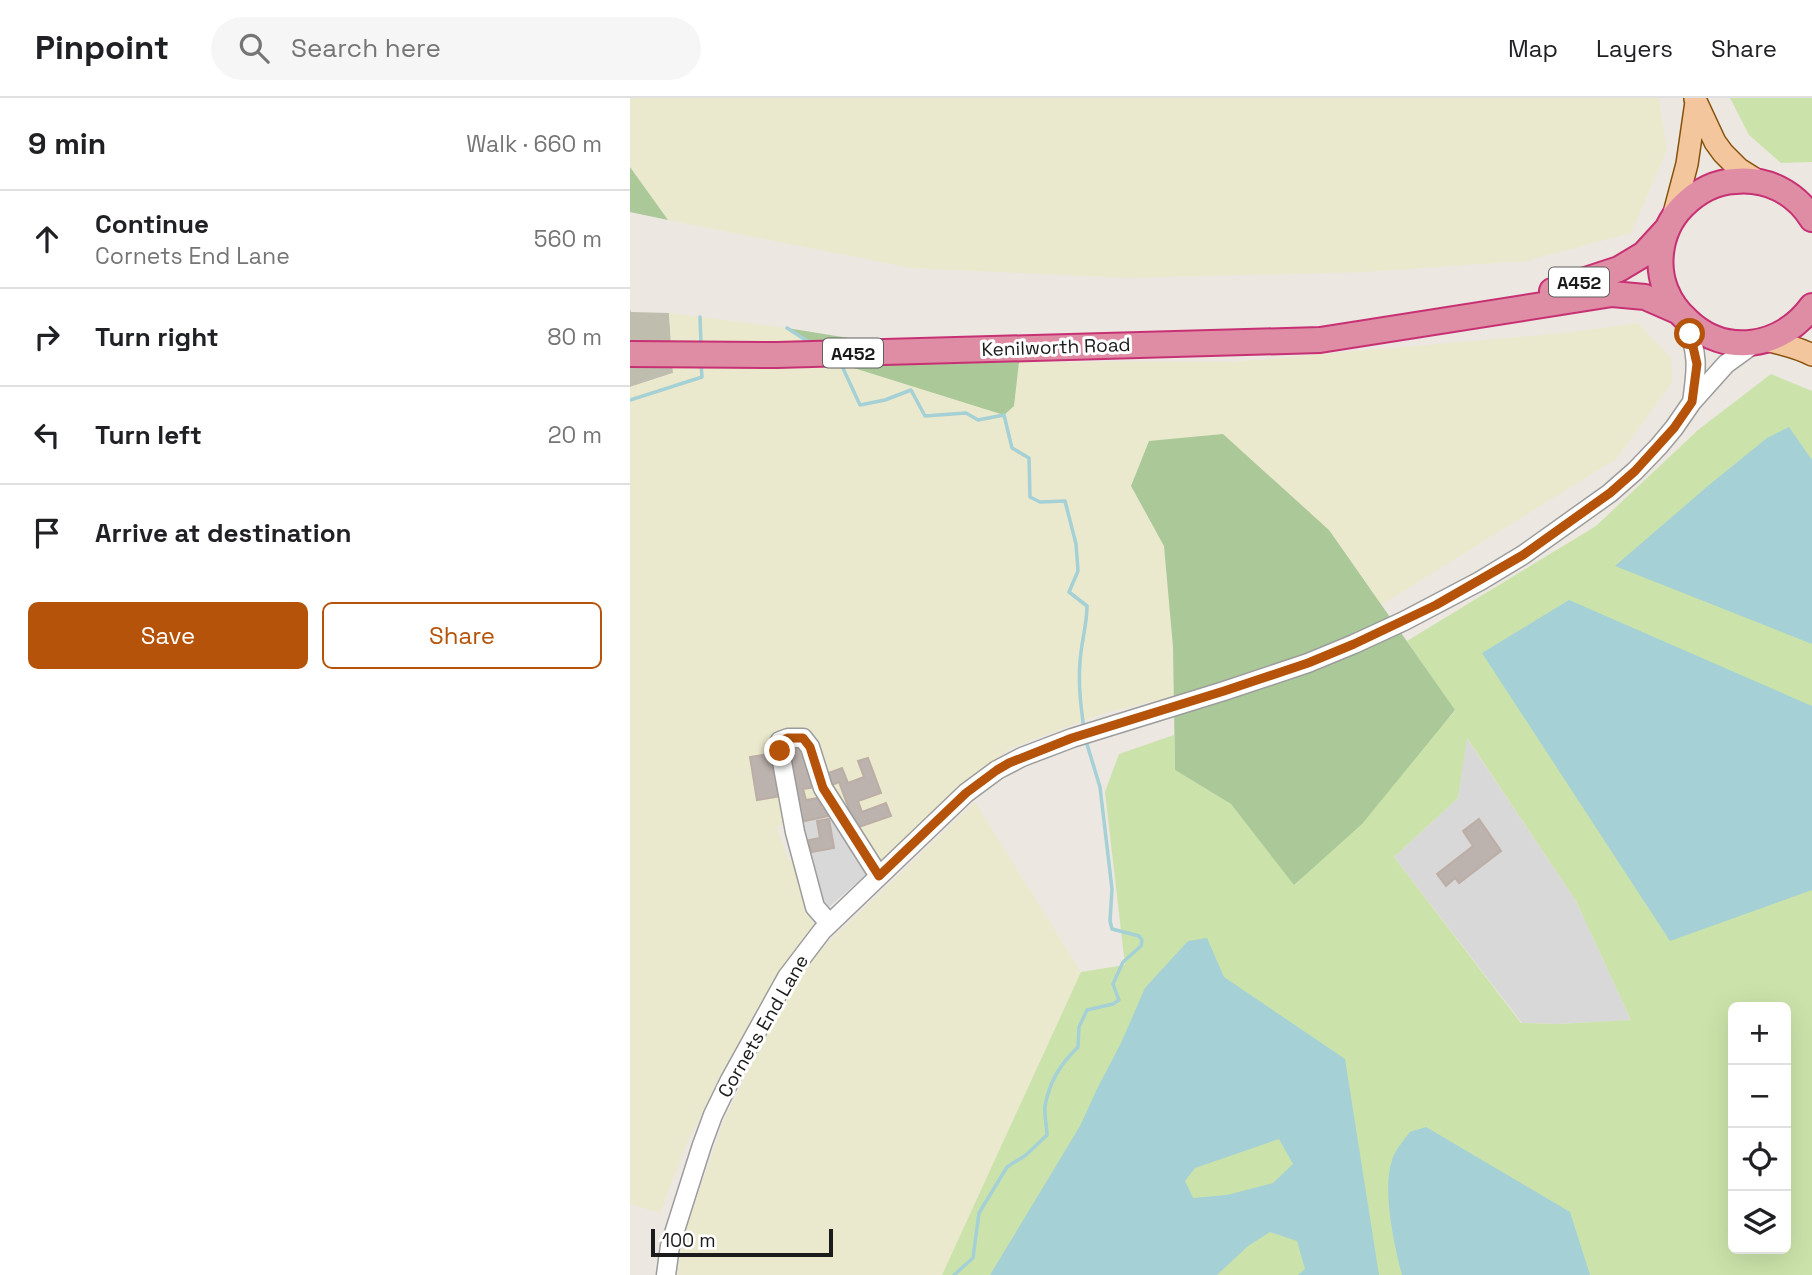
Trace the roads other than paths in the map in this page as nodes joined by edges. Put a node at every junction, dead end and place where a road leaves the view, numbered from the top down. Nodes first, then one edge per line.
1 (1695, 100) edge
2 (1768, 184) junction
3 (1812, 188) edge
4 (1812, 219) edge
5 (1669, 224) junction
6 (1812, 306) edge
7 (1679, 313) junction
8 (1479, 315) junction
9 (1760, 342) junction
10 (630, 354) edge
11 (1812, 355) edge
12 (1692, 402) junction
13 (879, 876) junction
14 (829, 923) junction
15 (666, 1275) edge

1 - 2 main road
1 - 5 main road
2 - 3 highway
2 - 4 highway
2 - 5 highway, Kenilworth Road
5 - 7 highway
5 - 8 highway, Kenilworth Road / A452
6 - 9 highway
7 - 8 highway, Kenilworth Road / A452
7 - 9 highway
7 - 12 street, Cornets End Lane
8 - 10 highway, Kenilworth Road / A452
9 - 11 main road
9 - 12 street, Cornets End Lane
12 - 13 street, Cornets End Lane
13 - 14 street, Cornets End Lane
13 - 14 street
14 - 15 street, Cornets End Lane

